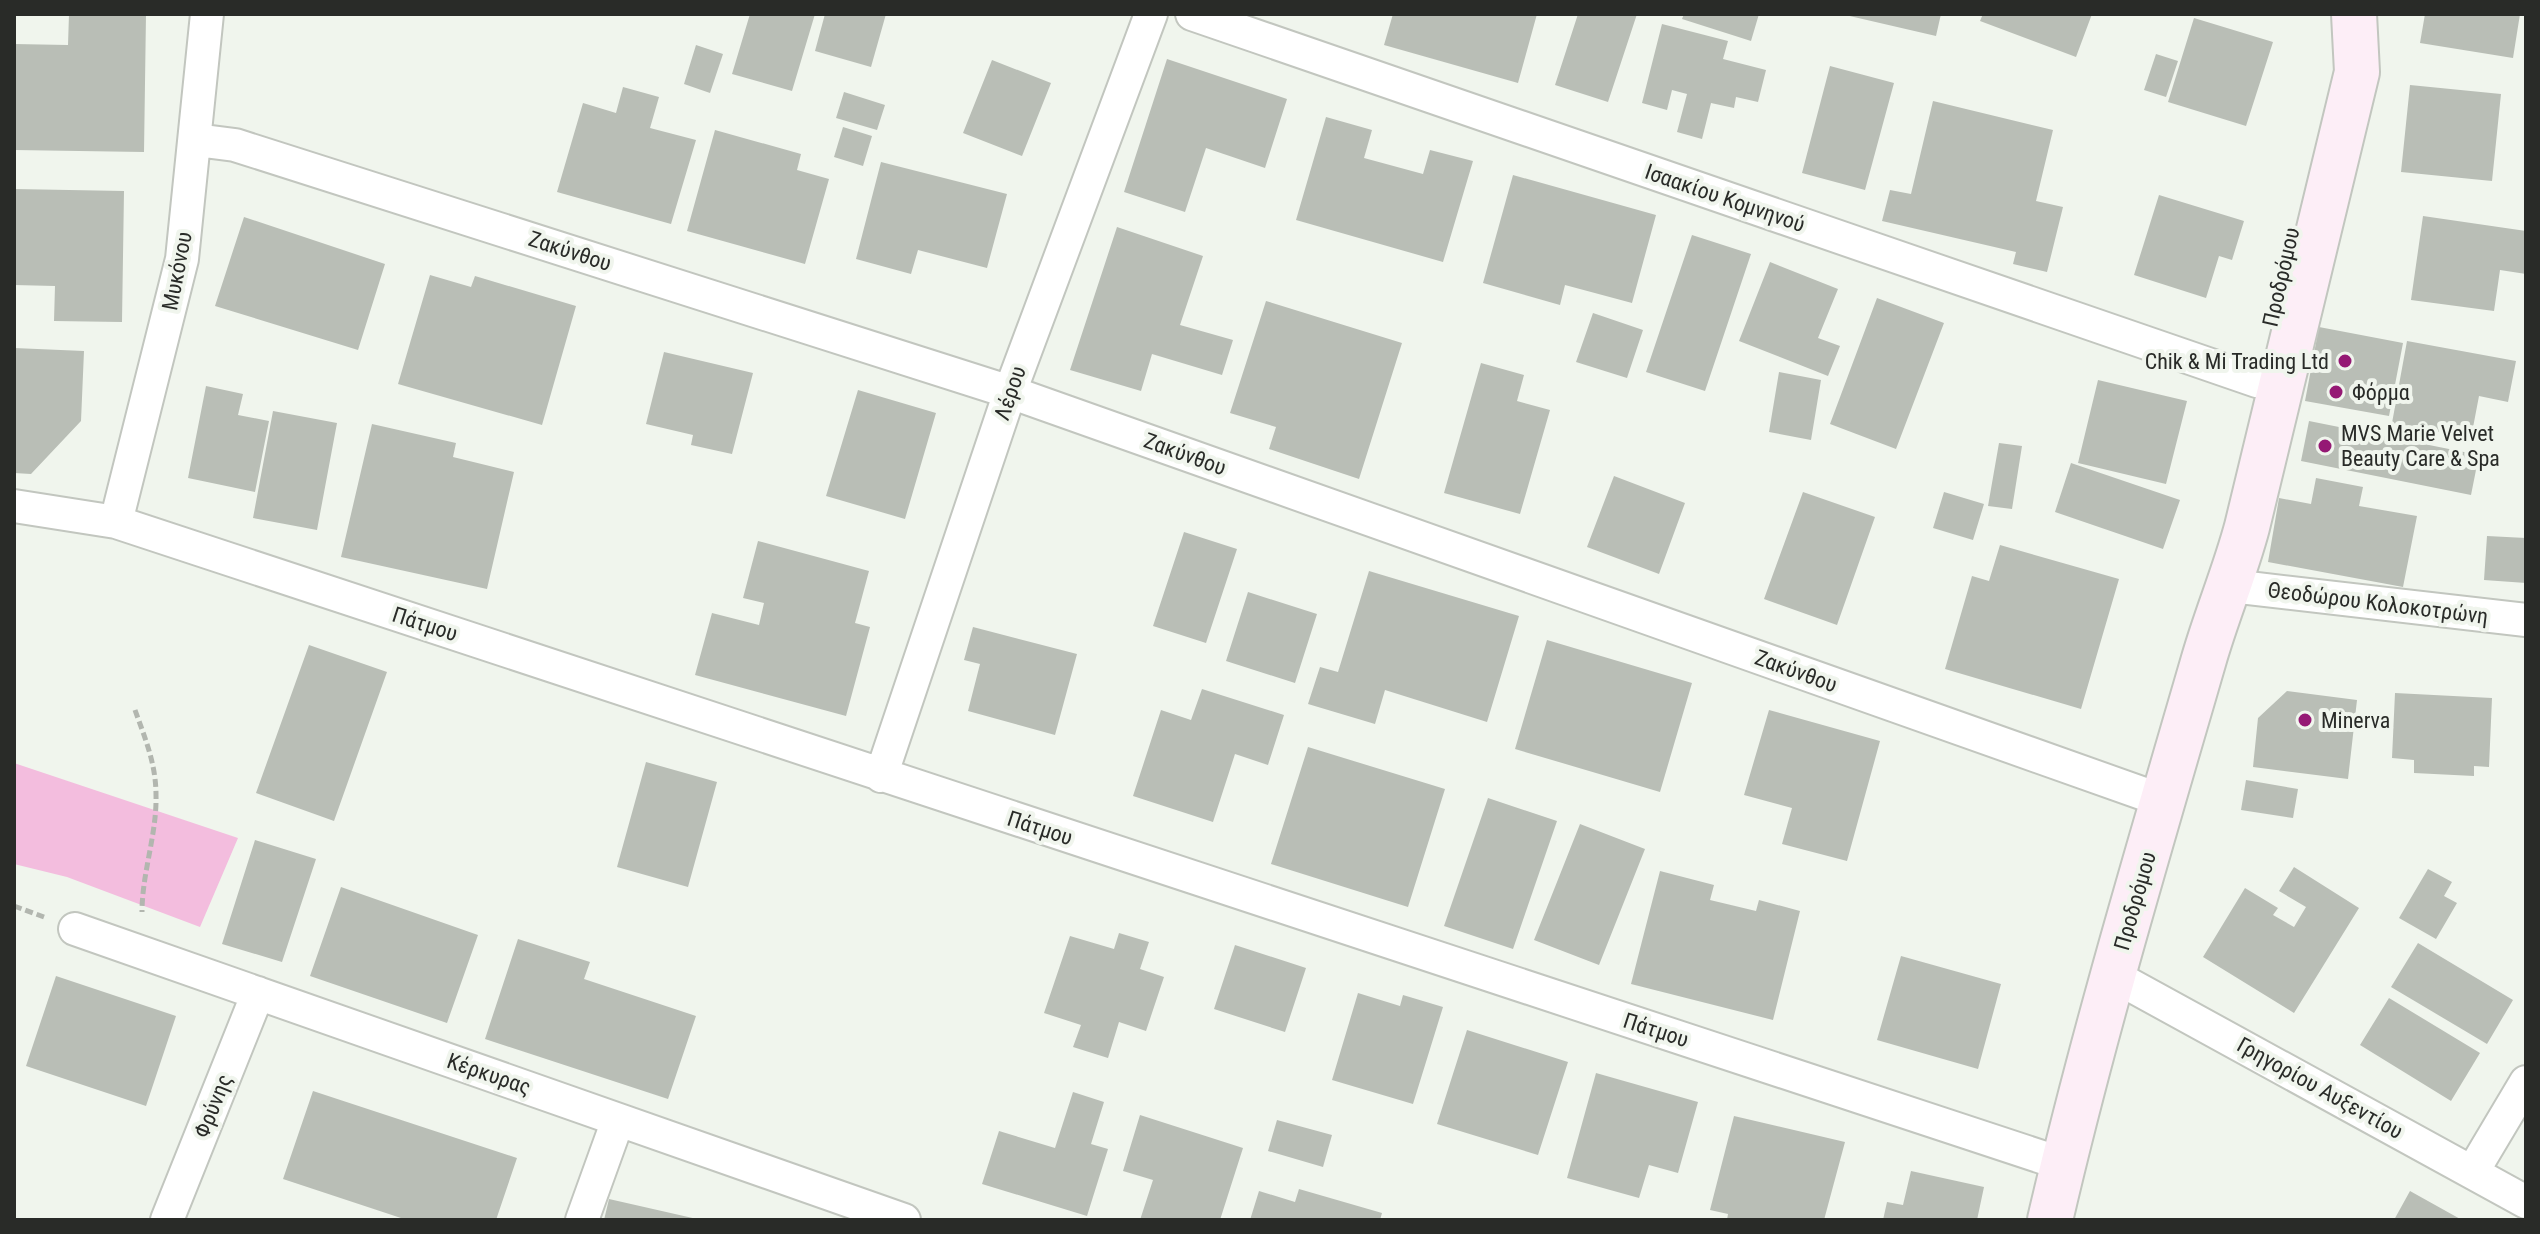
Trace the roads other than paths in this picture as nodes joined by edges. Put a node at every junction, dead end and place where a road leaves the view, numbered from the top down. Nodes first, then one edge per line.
1 (207, 14) edge
2 (1151, 14) edge
3 (1192, 14) edge
4 (2352, 14) edge
5 (196, 140) junction
6 (2257, 381) junction
7 (1010, 392) junction
8 (14, 506) edge
9 (116, 522) junction
10 (2231, 586) junction
11 (2526, 620) edge
12 (881, 776) junction
13 (2164, 801) junction
14 (75, 929) dead end
15 (2114, 976) junction
16 (258, 993) junction
17 (2526, 1082) edge
18 (618, 1120) junction
19 (2063, 1164) junction
20 (2473, 1171) junction
21 (2526, 1202) edge
22 (167, 1220) edge
23 (582, 1220) edge
24 (904, 1220) edge
25 (2050, 1220) edge

1 - 5 street, Μυκόνου
2 - 7 street, Λέρου
3 - 6 street, Ισαακίου Κομνηνού
4 - 6 main road, Προδρόμου
4 - 10 main road, Προδρόμου
5 - 7 street, Ζακύνθου
5 - 9 street, Μυκόνου
6 - 10 main road, Προδρόμου
7 - 12 street, Λέρου
7 - 13 street, Ζακύνθου
8 - 9 street, Πάτμου
9 - 12 street, Πάτμου
10 - 11 street, Θεοδώρου Κολοκοτρώνη
10 - 13 main road, Προδρόμου
12 - 19 street, Πάτμου
13 - 15 main road, Προδρόμου
14 - 16 street, Κέρκυρας
15 - 19 main road, Προδρόμου
15 - 20 street, Γρηγορίου Αυξεντίου
16 - 18 street, Κέρκυρας
16 - 22 street, Φρύνης
17 - 20 street
18 - 23 street
18 - 24 street, Κέρκυρας
19 - 25 main road, Προδρόμου
20 - 21 street, Γρηγορίου Αυξεντίου

